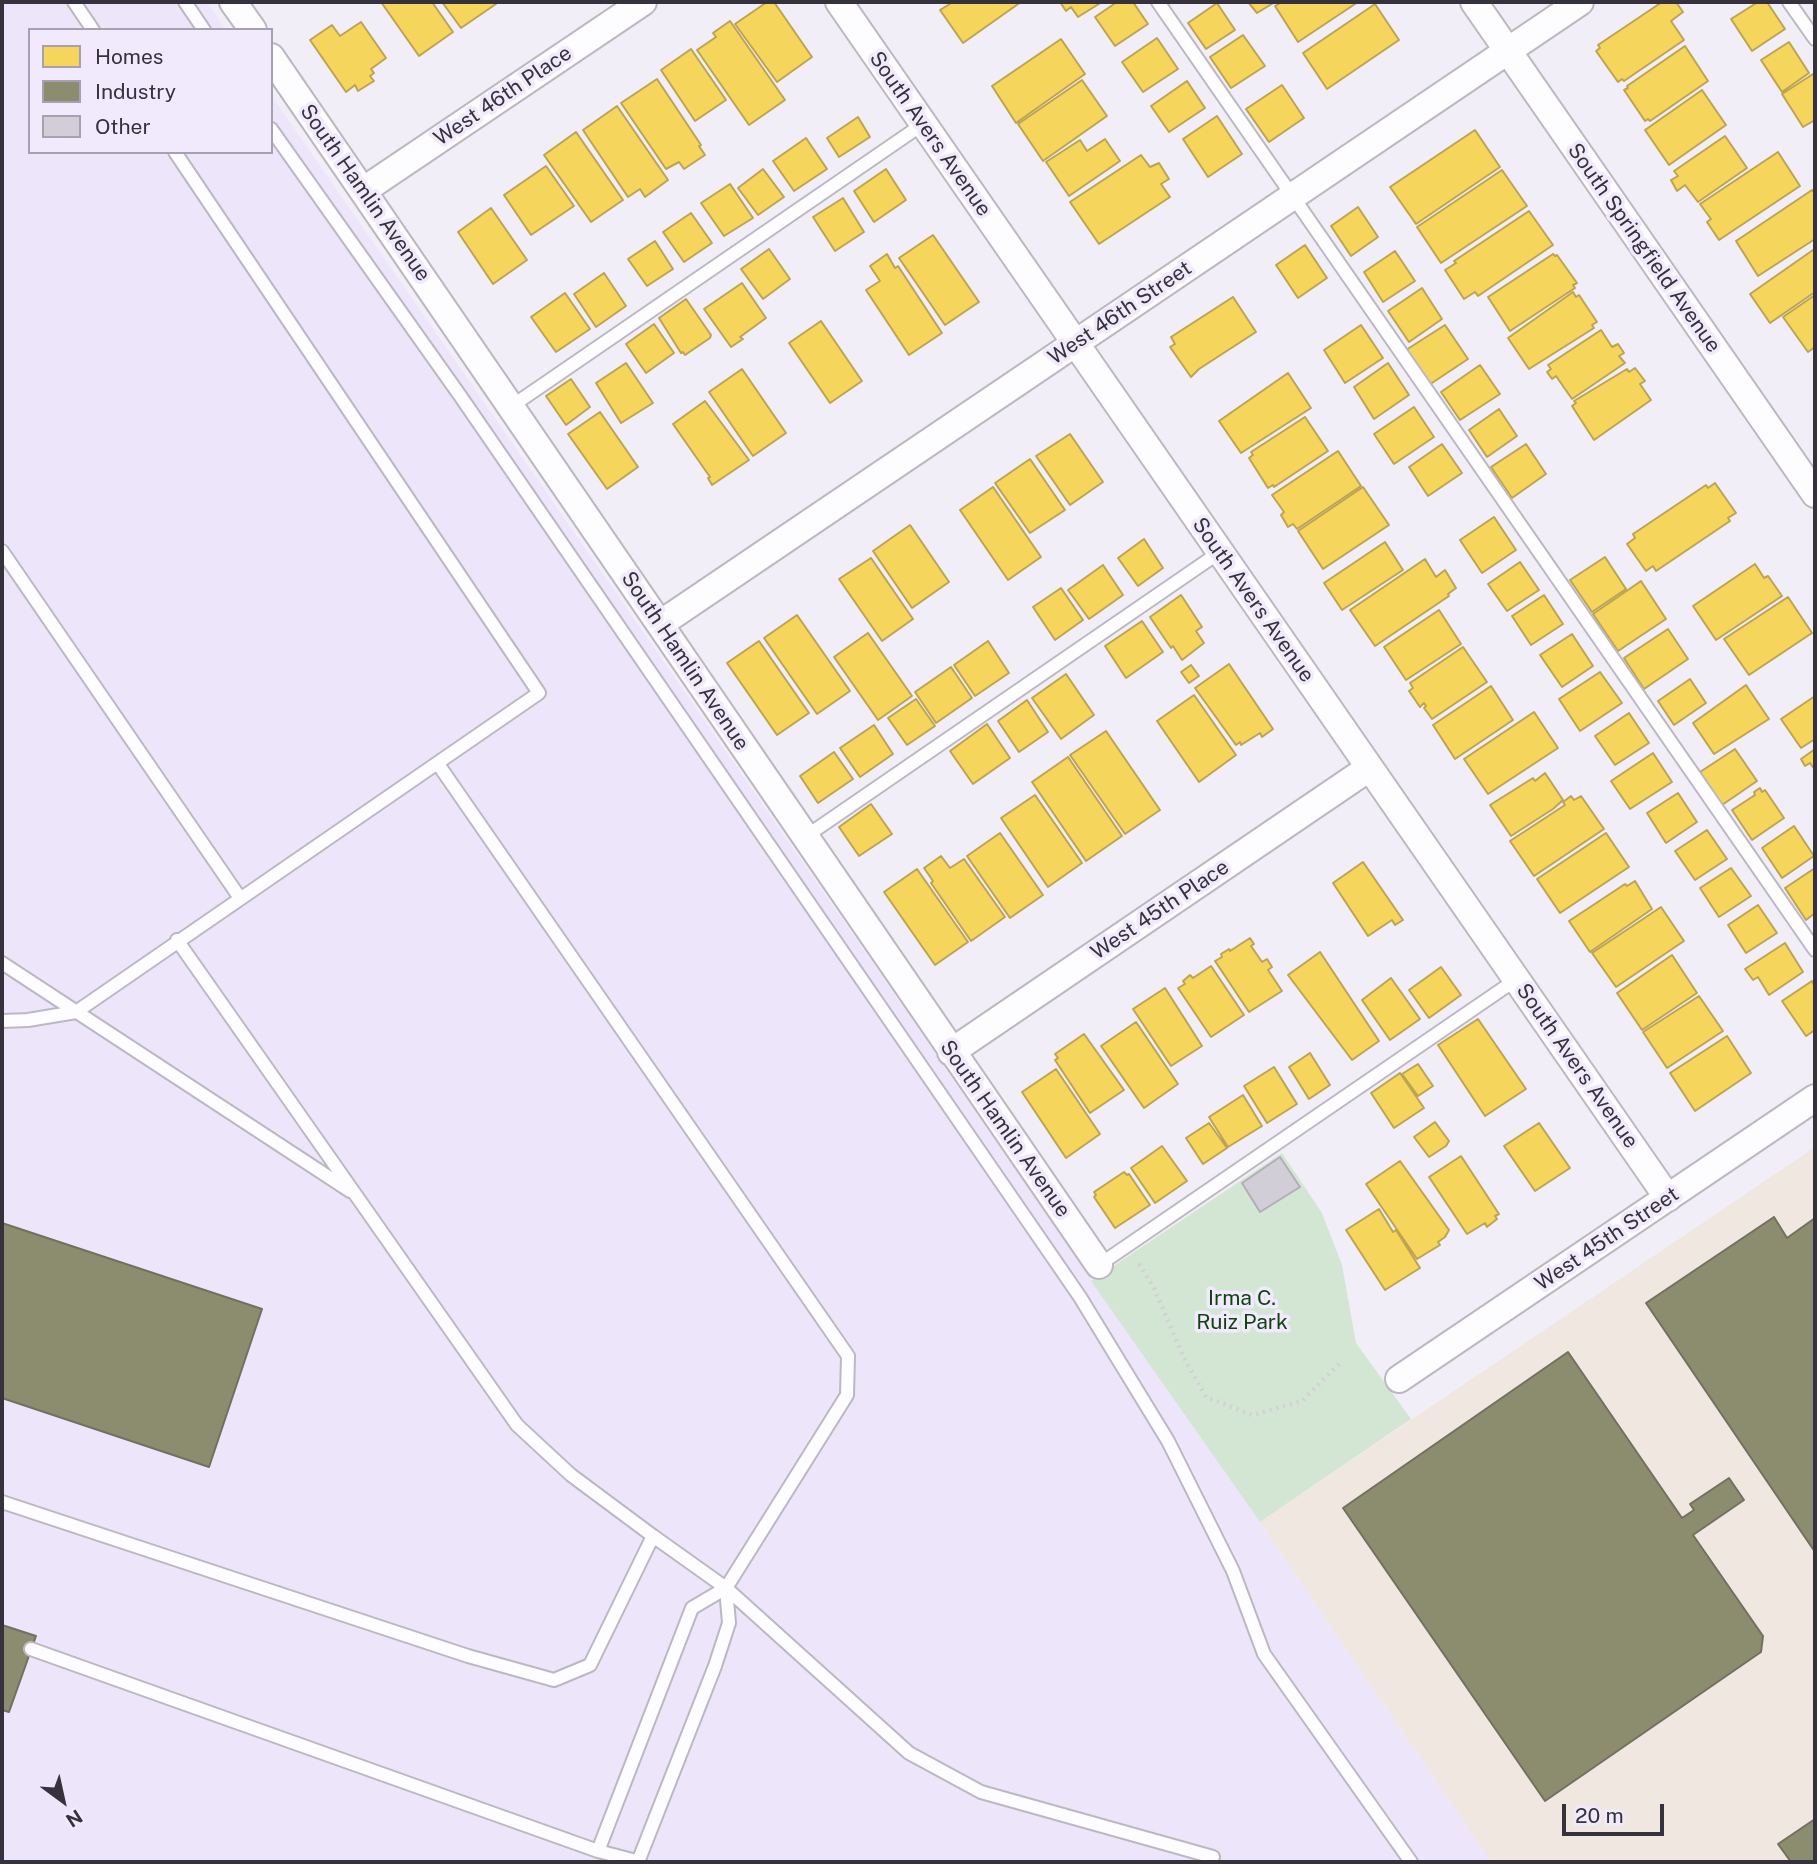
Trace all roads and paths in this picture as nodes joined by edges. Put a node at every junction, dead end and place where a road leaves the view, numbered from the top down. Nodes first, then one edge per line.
1 (74, 2) edge
2 (184, 2) edge
3 (233, 2) edge
4 (643, 2) edge
5 (839, 2) edge
6 (1157, 2) edge
7 (1474, 2) edge
8 (1580, 2) edge
9 (1789, 2) edge
10 (92, 28) edge
11 (203, 28) edge
12 (252, 28) edge
13 (1815, 39) edge
14 (1507, 50) junction
15 (273, 60) edge
16 (923, 124) junction
17 (273, 132) edge
18 (176, 154) edge
19 (364, 190) junction
20 (1293, 196) junction
21 (1075, 343) junction
22 (512, 406) junction
23 (1815, 494) edge
24 (2, 551) edge
25 (1220, 552) junction
26 (660, 624) junction
27 (438, 764) junction
28 (1369, 768) junction
29 (804, 837) junction
30 (240, 898) junction
31 (177, 940) junction
32 (1815, 950) edge
33 (2, 963) edge
34 (1517, 979) junction
35 (76, 1012) junction
36 (2, 1021) edge
37 (951, 1052) junction
38 (1815, 1098) edge
39 (355, 1195) junction
40 (1668, 1198) junction
41 (1127, 1246) junction
42 (1099, 1265) joint
43 (1341, 1362) dead end
44 (1399, 1379) dead end
45 (2, 1502) edge
46 (653, 1536) junction
47 (726, 1588) junction
48 (31, 1649) dead end
49 (598, 1851) junction
50 (1213, 1857) dead end
51 (639, 1862) edge
52 (1410, 1862) edge

1 - 10 lane
2 - 11 lane
3 - 12 street
4 - 19 street, West 46th Place
5 - 16 street, South Avers Avenue
6 - 20 lane
7 - 14 street, South Springfield Avenue
8 - 14 street, West 46th Street
9 - 13 lane
14 - 20 street, West 46th Street
14 - 23 street, South Springfield Avenue
15 - 19 street, South Hamlin Avenue
16 - 21 street, South Avers Avenue
16 - 22 lane
17 - 52 lane
18 - 27 lane
19 - 22 street, South Hamlin Avenue
20 - 21 street, West 46th Street
20 - 32 lane
21 - 25 street, South Avers Avenue
21 - 26 street, West 46th Street
22 - 26 street, South Hamlin Avenue
24 - 30 lane
25 - 28 street, South Avers Avenue
25 - 29 lane
26 - 29 street, South Hamlin Avenue
27 - 30 lane
27 - 47 lane
28 - 34 street, South Avers Avenue
28 - 37 street, West 45th Place
29 - 37 street, South Hamlin Avenue
30 - 31 lane
31 - 35 lane
31 - 39 lane
33 - 35 lane
34 - 40 street, South Avers Avenue
34 - 41 lane
35 - 36 lane
35 - 39 lane
37 - 42 street, South Hamlin Avenue
38 - 40 street, West 45th Street
39 - 46 lane
40 - 44 street, West 45th Street
41 - 42 lane
41 - 43 path
45 - 46 lane
46 - 47 lane
47 - 49 lane
47 - 50 lane
47 - 51 lane
48 - 49 lane
49 - 51 lane

